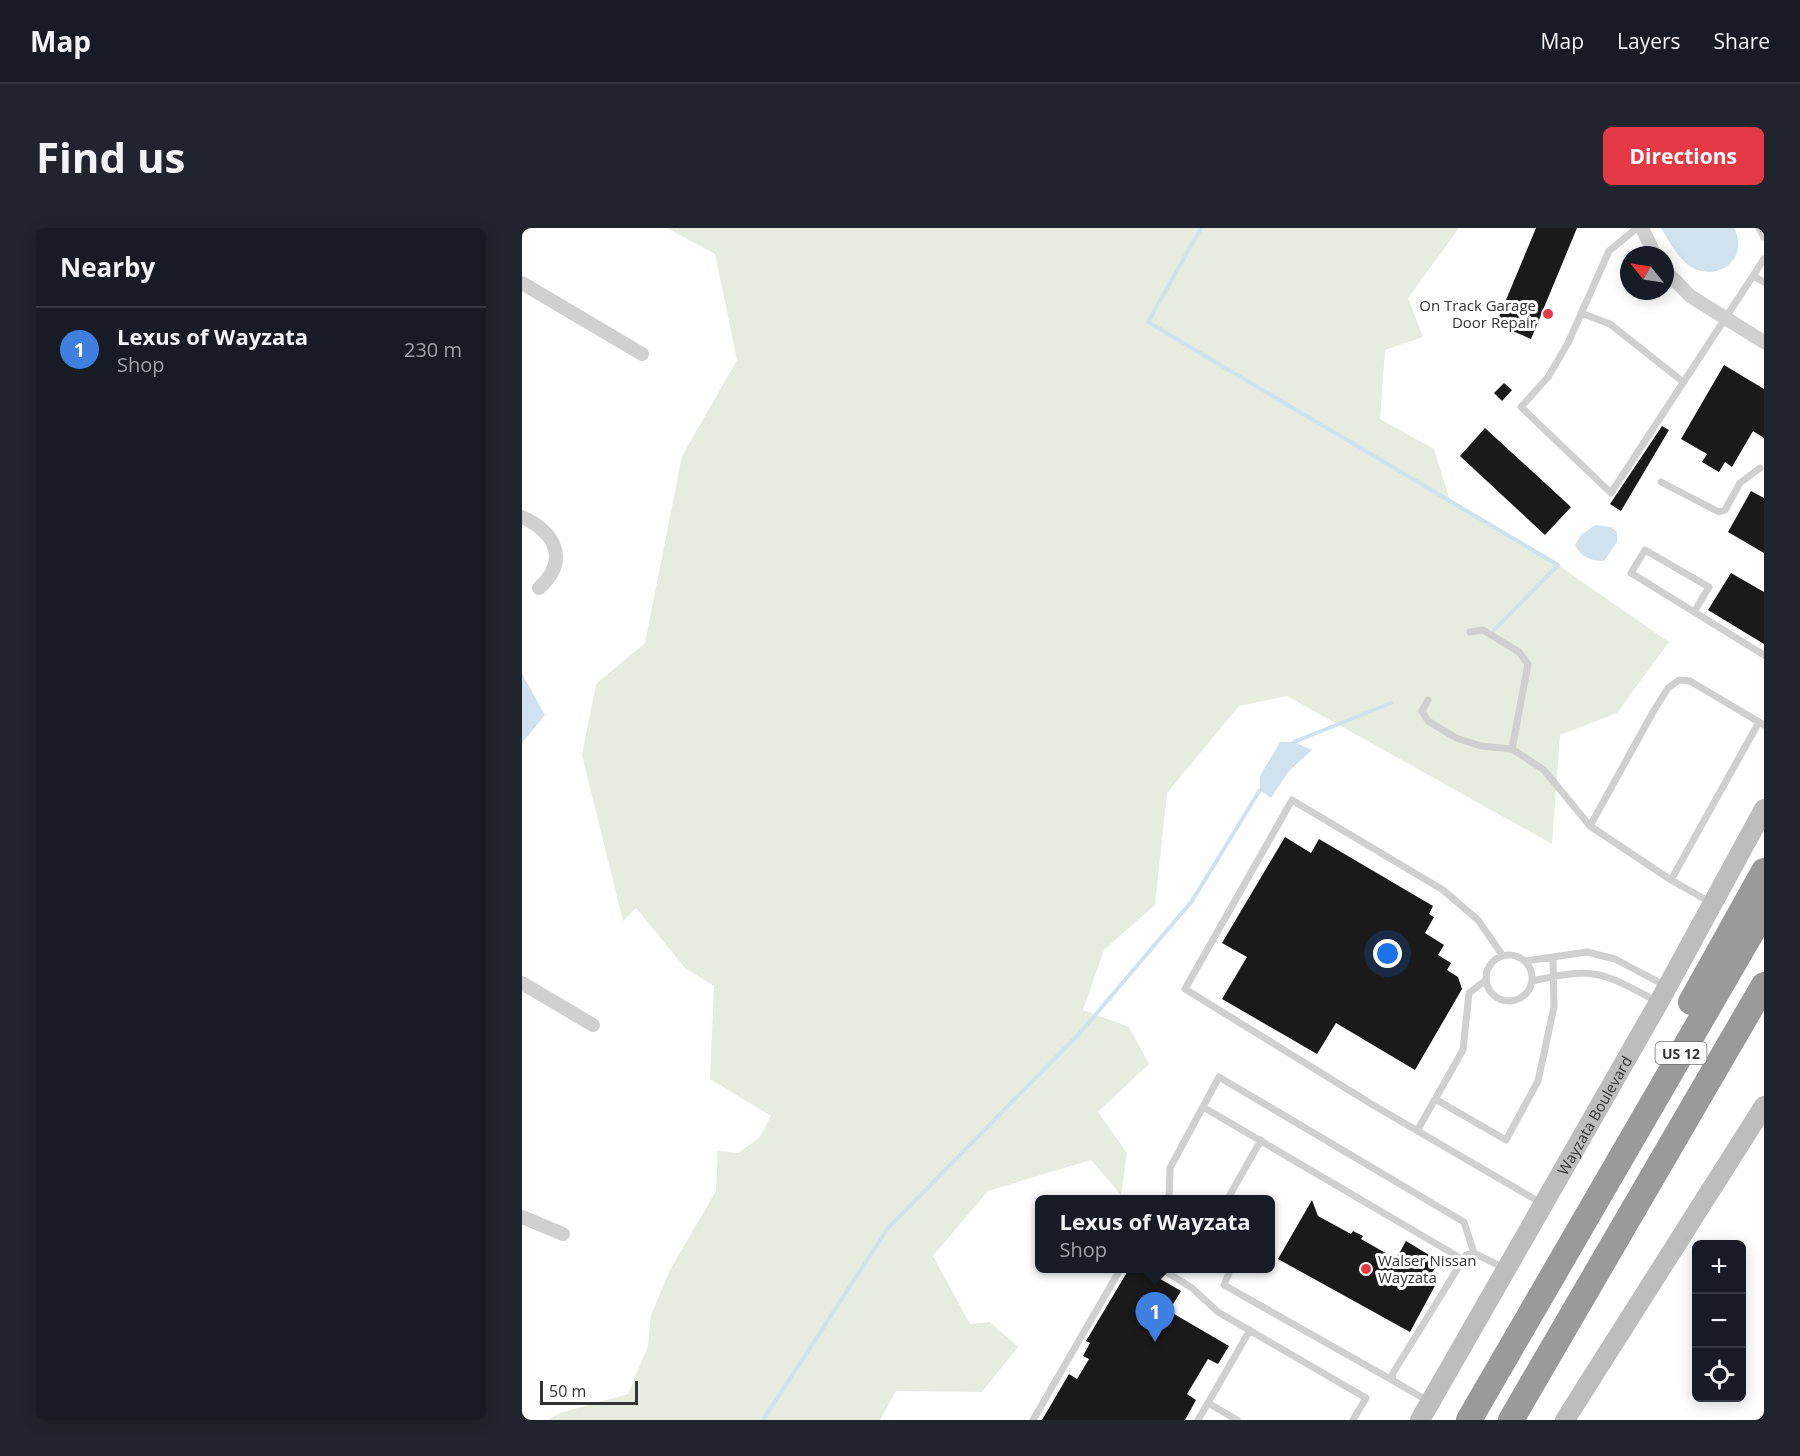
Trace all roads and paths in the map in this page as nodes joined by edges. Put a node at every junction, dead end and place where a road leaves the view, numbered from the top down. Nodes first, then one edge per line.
1 (1639, 228) edge
2 (1759, 228) edge
3 (1764, 237) edge
4 (1650, 246) edge
5 (1764, 259) edge
6 (1752, 276) junction
7 (1674, 279) edge
8 (1764, 282) edge
9 (522, 283) edge
10 (1581, 313) junction
11 (1723, 318) junction
12 (1764, 342) edge
13 (642, 354) dead end
14 (1682, 381) junction
15 (1763, 467) edge
16 (1661, 482) dead end
17 (522, 518) edge
18 (540, 588) dead end
19 (1694, 612) junction
20 (1470, 632) dead end
21 (1764, 654) edge
22 (1428, 700) dead end
23 (1762, 723) edge
24 (1512, 749) junction
25 (1764, 809) edge
26 (1590, 826) junction
27 (1764, 871) edge
28 (1671, 880) junction
29 (1713, 904) junction
30 (1764, 911) edge
31 (1503, 956) junction
32 (1553, 958) junction
33 (1525, 961) junction
34 (1552, 977) junction
35 (1486, 980) junction
36 (1532, 981) junction
37 (522, 983) edge
38 (1764, 985) edge
39 (1664, 995) junction
40 (1764, 1017) edge
41 (593, 1025) dead end
42 (1436, 1099) junction
43 (1203, 1107) junction
44 (1761, 1118) edge
45 (1417, 1131) junction
46 (1261, 1140) junction
47 (1169, 1195) edge
48 (1230, 1195) edge
49 (1597, 1196) junction
50 (1641, 1196) junction
51 (1545, 1205) junction
52 (522, 1217) edge
53 (563, 1234) dead end
54 (1474, 1253) junction
55 (1462, 1259) junction
56 (1507, 1270) junction
57 (1120, 1273) edge
58 (1167, 1273) edge
59 (1229, 1273) edge
60 (1250, 1330) junction
61 (1392, 1380) junction
62 (1208, 1403) junction
63 (1430, 1403) junction
64 (1033, 1420) edge
65 (1198, 1420) edge
66 (1237, 1420) edge
67 (1353, 1420) edge
68 (1420, 1420) edge
69 (1469, 1420) edge
70 (1511, 1420) edge
71 (1565, 1420) edge

1 - 4 street
1 - 10 lane
2 - 3 lane
5 - 6 lane
6 - 8 lane
6 - 11 lane
7 - 11 street
9 - 13 street
10 - 14 lane
10 - 14 lane
11 - 12 street
11 - 14 lane
15 - 16 lane
17 - 18 street
19 - 19 lane
19 - 21 lane
20 - 24 lane
22 - 24 lane
23 - 26 lane
23 - 28 lane
24 - 26 lane
25 - 29 street, Wayzata Boulevard
26 - 28 lane
27 - 49 highway
28 - 29 lane
29 - 39 street, Wayzata Boulevard
30 - 49 highway, US 12
31 - 33 lane
31 - 35 lane
31 - 45 lane
32 - 33 lane
32 - 34 lane
32 - 39 lane
33 - 36 lane
34 - 36 lane
34 - 39 lane
34 - 42 lane
35 - 36 lane
35 - 42 lane
37 - 41 street
38 - 50 highway, US 12
39 - 51 street, Wayzata Boulevard
40 - 50 highway
42 - 45 lane
43 - 46 lane
43 - 47 lane
43 - 54 lane
44 - 71 street
45 - 51 lane
46 - 48 lane
46 - 55 lane
49 - 69 highway, US 12
50 - 70 highway, US 12
51 - 56 street, Wayzata Boulevard
52 - 53 street
54 - 55 lane
54 - 56 lane
55 - 61 lane
56 - 63 street, Wayzata Boulevard
57 - 64 lane
58 - 60 lane
59 - 61 lane
60 - 62 lane
60 - 67 lane
61 - 63 lane
62 - 65 lane
62 - 66 lane
63 - 68 street, Wayzata Boulevard

